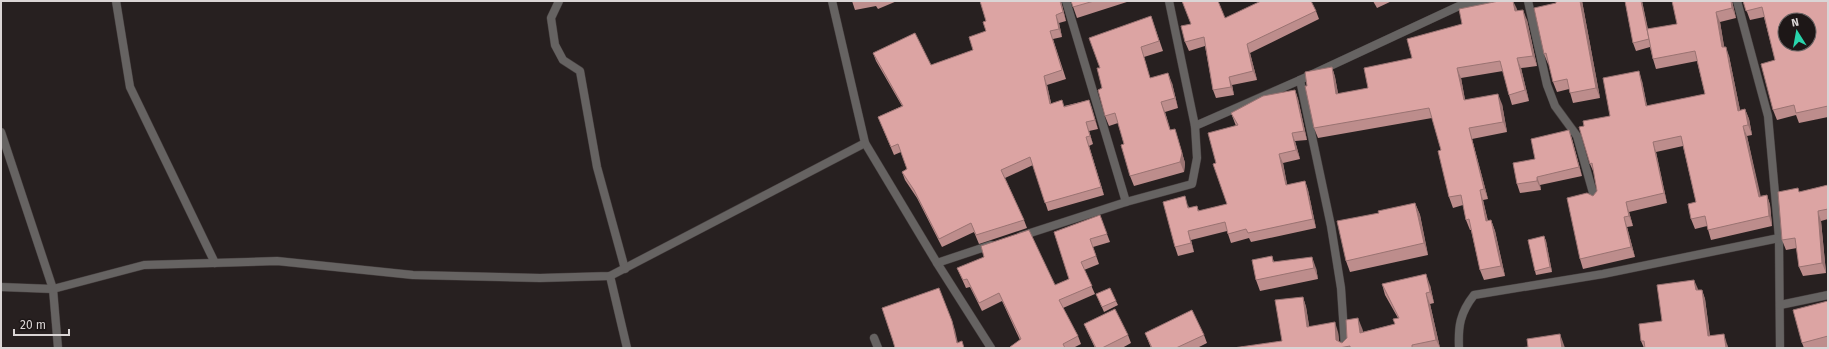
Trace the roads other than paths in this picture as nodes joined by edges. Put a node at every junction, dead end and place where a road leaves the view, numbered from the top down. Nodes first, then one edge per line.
1 (116, 1) edge
2 (559, 1) edge
3 (832, 1) edge
4 (1066, 1) edge
5 (1169, 1) edge
6 (1487, 1) edge
7 (1528, 1) edge
8 (1737, 1) edge
9 (1459, 3) edge
10 (1300, 80) junction
11 (1195, 126) junction
12 (1, 132) edge
13 (865, 143) junction
14 (1595, 200) edge
15 (1126, 202) junction
16 (1013, 238) edge
17 (1778, 238) junction
18 (998, 243) edge
19 (215, 263) junction
20 (937, 263) junction
21 (625, 269) junction
22 (610, 276) junction
23 (1, 287) edge
24 (53, 289) junction
25 (1828, 295) edge
26 (1780, 305) junction
27 (874, 338) dead end
28 (58, 348) edge
29 (627, 348) edge
30 (878, 348) edge
31 (991, 348) edge
32 (1345, 348) edge
33 (1459, 348) edge
34 (1780, 348) edge

1 - 19 street
2 - 21 street
3 - 13 street
4 - 15 street
5 - 11 street
6 - 9 street
7 - 14 street
8 - 17 street
9 - 10 street
10 - 11 street
10 - 32 street
11 - 15 street
12 - 24 street
13 - 20 street
13 - 21 street
15 - 16 street
17 - 26 street
17 - 33 street
18 - 20 street
19 - 22 street
19 - 24 street
20 - 31 street
21 - 22 street
22 - 29 street
23 - 24 street
24 - 28 street
25 - 26 street
26 - 34 street
27 - 30 street

